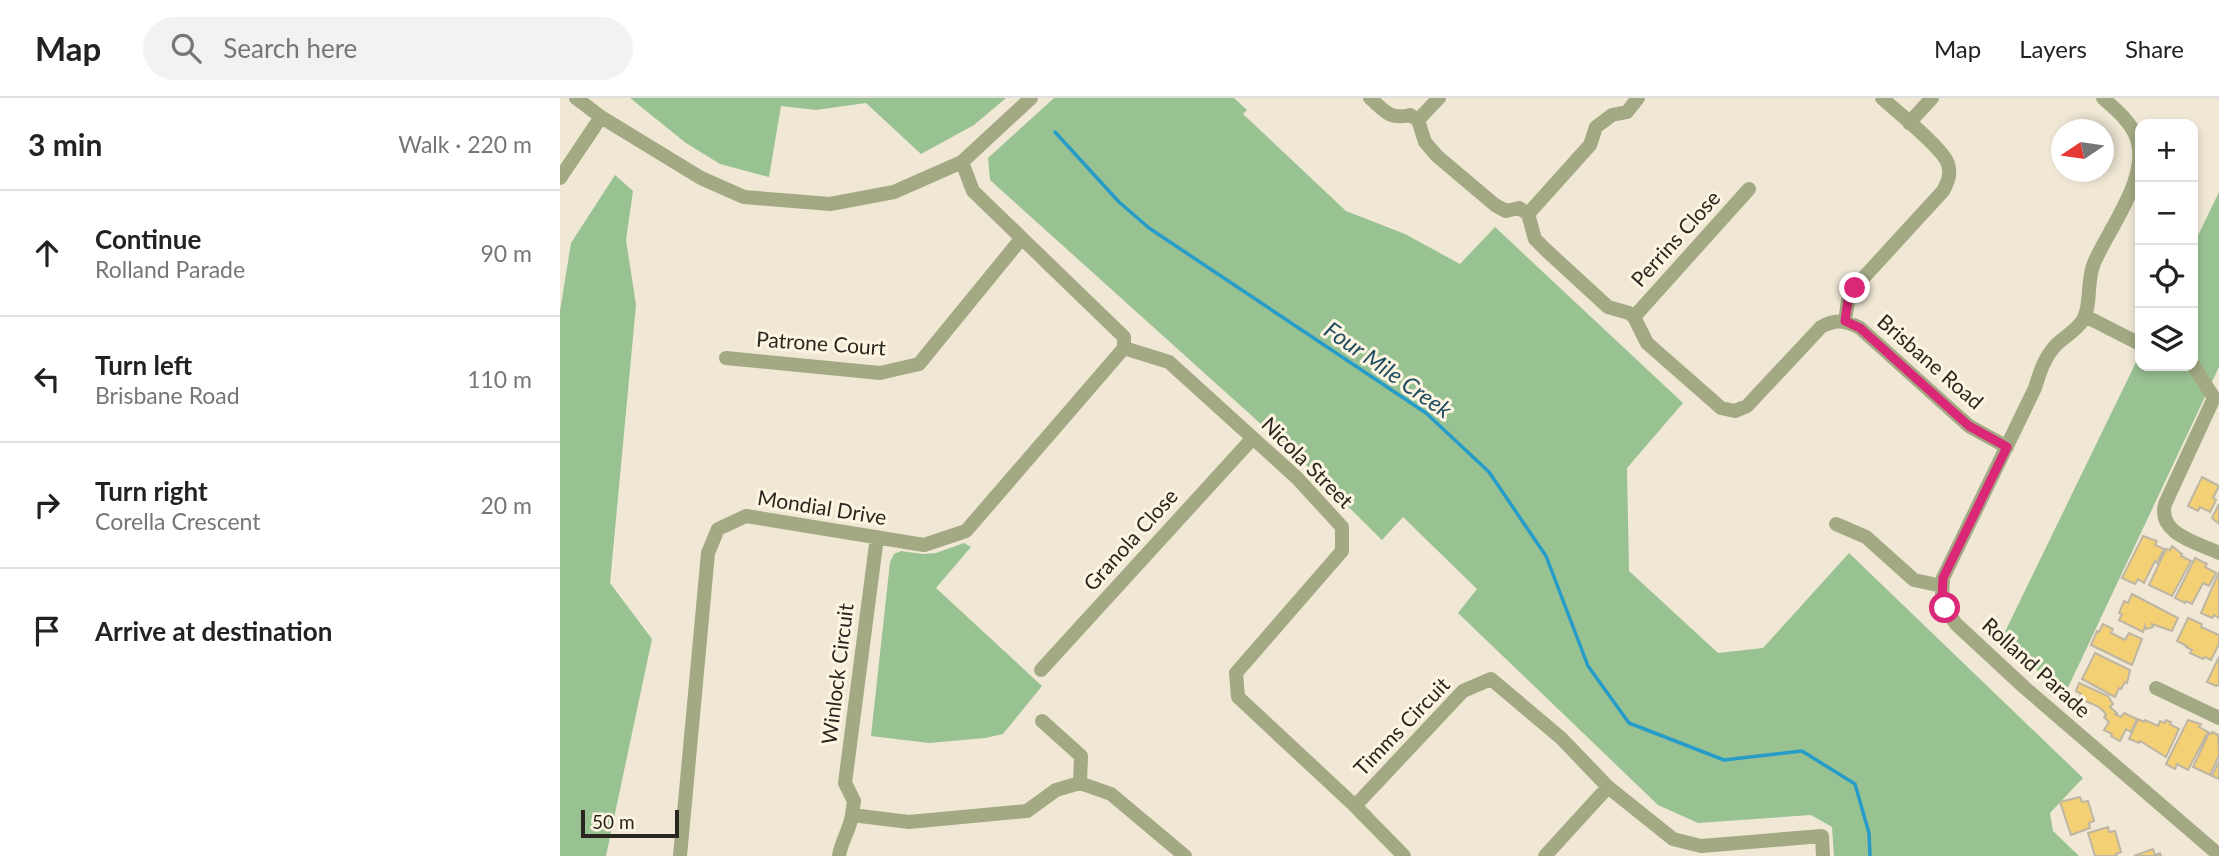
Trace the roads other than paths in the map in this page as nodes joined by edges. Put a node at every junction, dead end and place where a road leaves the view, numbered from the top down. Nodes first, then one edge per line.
1 (576, 98) edge
2 (1031, 98) edge
3 (1370, 98) edge
4 (1439, 98) edge
5 (1638, 98) edge
6 (1882, 98) edge
7 (1932, 98) edge
8 (2103, 98) edge
9 (601, 117) junction
10 (1418, 120) junction
11 (1909, 123) junction
12 (962, 162) junction
13 (560, 178) edge
14 (1749, 189) dead end
15 (1528, 214) junction
16 (1021, 239) junction
17 (2085, 316) junction
18 (1634, 317) junction
19 (1845, 321) junction
20 (2135, 341) edge
21 (1124, 348) junction
22 (726, 358) dead end
23 (2197, 371) edge
24 (2217, 398) edge
25 (1252, 439) junction
26 (2007, 447) junction
27 (1836, 524) dead end
28 (877, 537) junction
29 (2219, 553) edge
30 (1942, 586) junction
31 (1041, 670) dead end
32 (2156, 688) dead end
33 (2219, 718) edge
34 (1042, 721) dead end
35 (1080, 783) junction
36 (1608, 787) junction
37 (1355, 806) junction
38 (852, 815) junction
39 (2219, 855) edge
40 (680, 856) edge
41 (839, 856) edge
42 (1185, 856) edge
43 (1404, 856) edge
44 (1545, 856) edge
45 (1823, 856) edge

1 - 9 street
2 - 12 street
3 - 10 street
4 - 10 street
5 - 15 street
6 - 11 street
7 - 11 street
8 - 17 street
9 - 12 street
9 - 13 street
10 - 15 street
11 - 19 street
12 - 16 street
14 - 18 street, Perrins Close
15 - 18 street
16 - 21 street
16 - 22 street, Patrone Court
17 - 20 street
17 - 26 street
18 - 19 street, Brisbane Road
19 - 26 street, Brisbane Road
21 - 25 street, Nicola Street
21 - 28 street, Mondial Drive
23 - 24 street
24 - 29 street
25 - 31 street, Granola Close
25 - 37 street, Nicola Street
26 - 30 street
27 - 30 street
28 - 38 street, Winlock Circuit
28 - 40 street, Mondial Drive
30 - 39 street, Rolland Parade
32 - 33 street
34 - 35 street
35 - 38 street
35 - 42 street
36 - 37 street, Timms Circuit
36 - 44 street
36 - 45 street, Timms Circuit
37 - 43 street, Nicola Street
38 - 41 street

